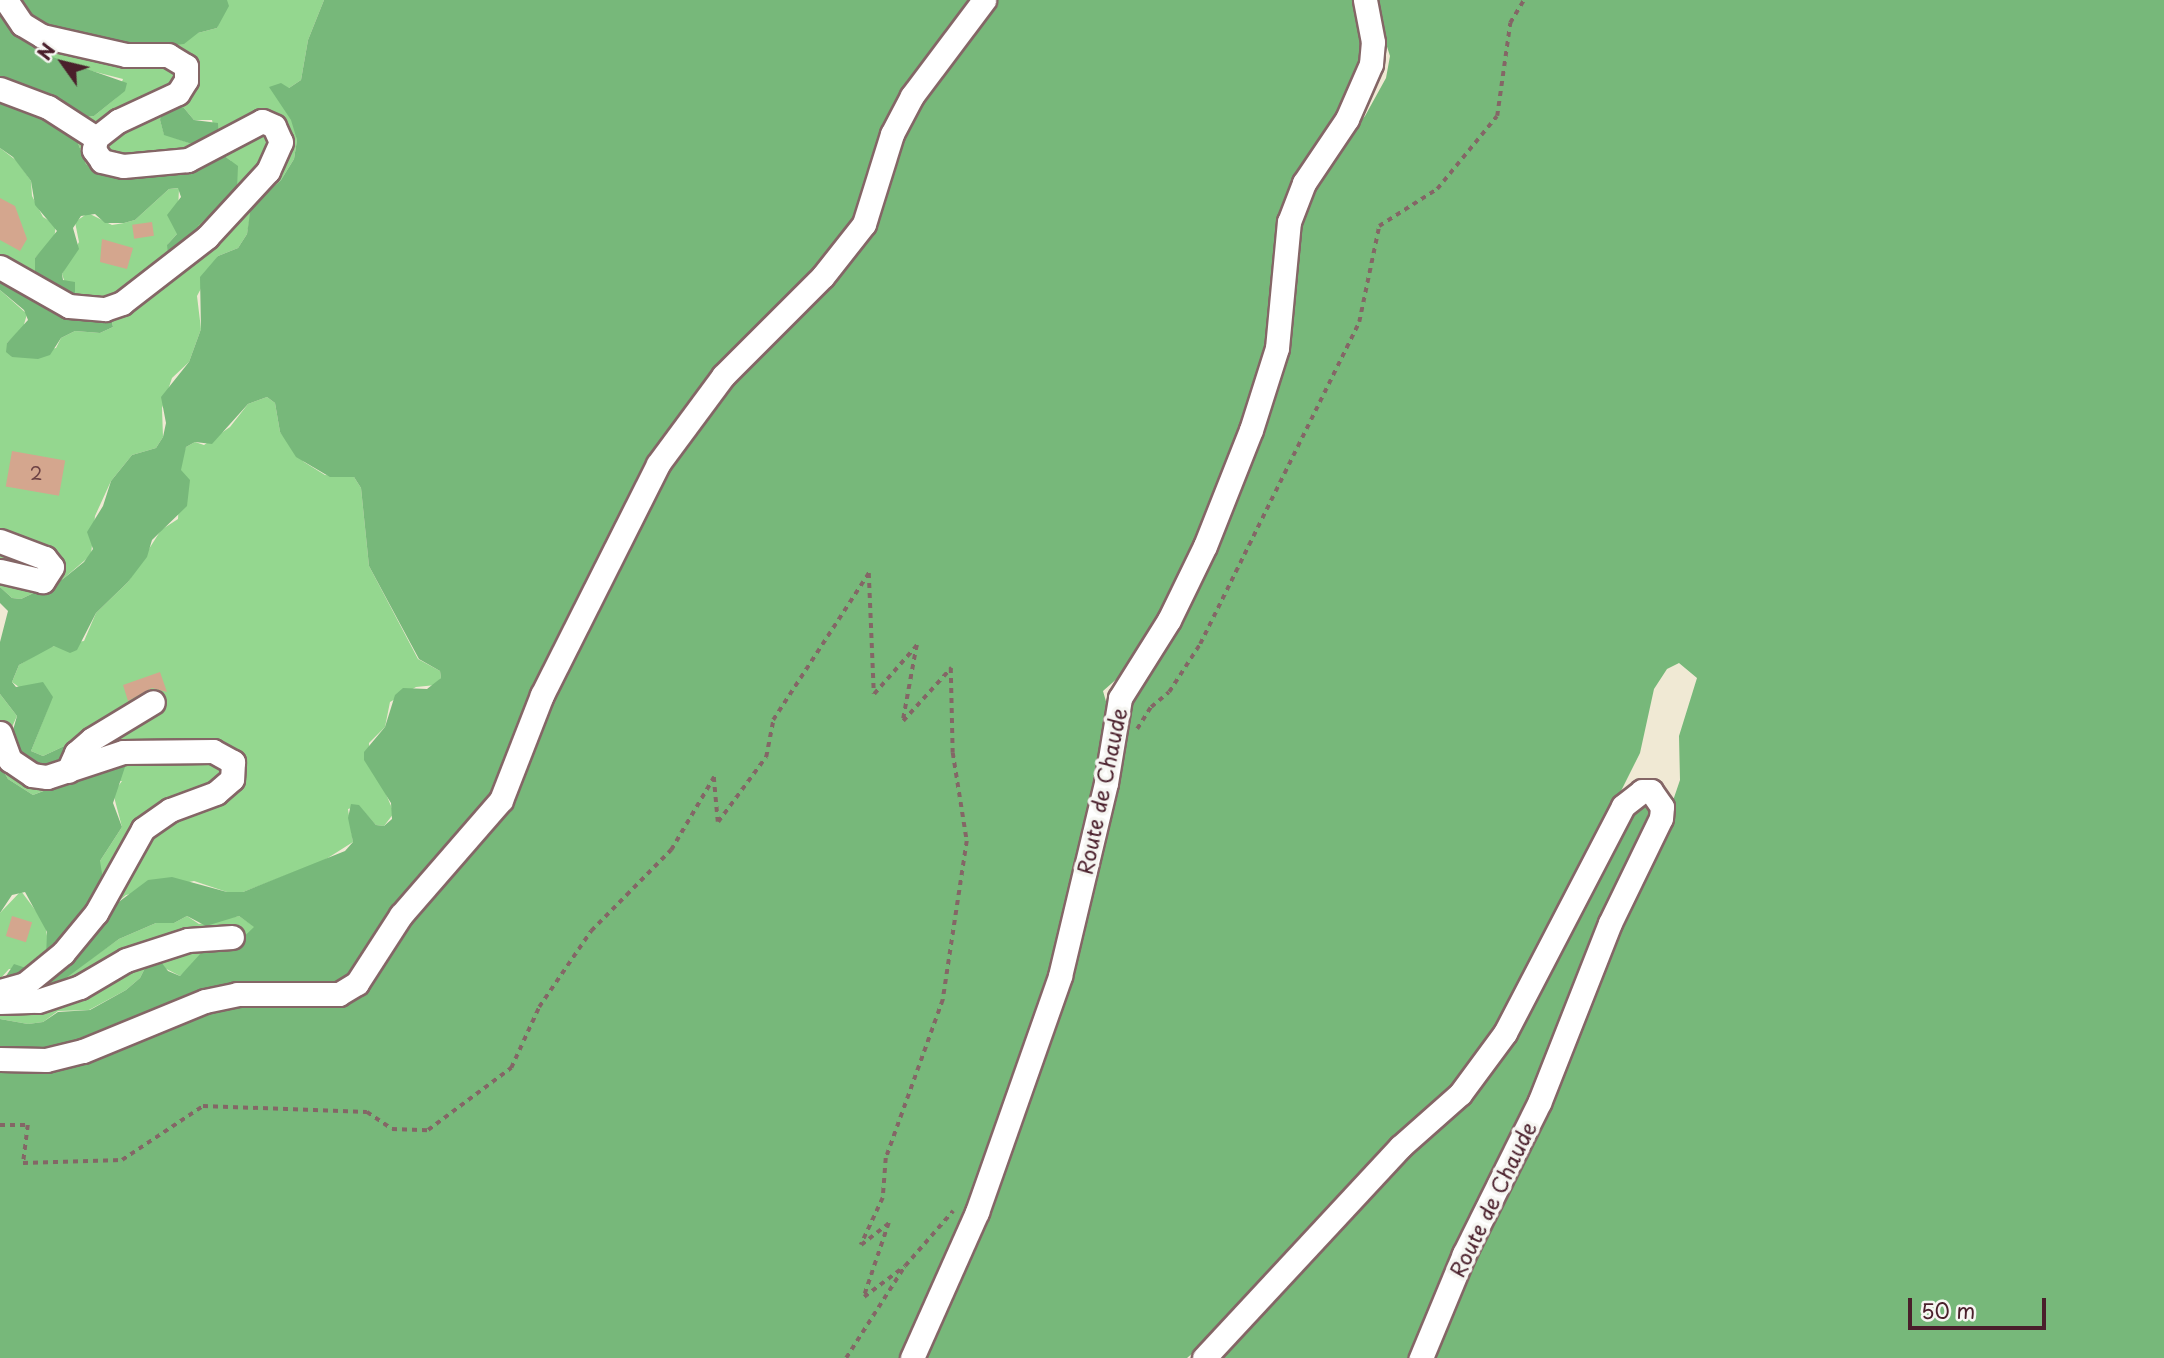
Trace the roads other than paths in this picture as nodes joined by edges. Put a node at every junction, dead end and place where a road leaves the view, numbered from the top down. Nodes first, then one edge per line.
1 (6, 0) edge
2 (984, 0) edge
3 (1365, 0) edge
4 (0, 89) edge
5 (96, 138) junction
6 (0, 267) edge
7 (0, 541) edge
8 (0, 571) edge
9 (153, 702) dead end
10 (0, 733) edge
11 (62, 773) junction
12 (232, 937) dead end
13 (0, 991) edge
14 (0, 1002) edge
15 (0, 1059) edge
16 (912, 1358) edge
17 (1204, 1358) edge
18 (1421, 1358) edge

1 - 5 street
2 - 15 street
3 - 16 street, Route de Chaude
4 - 5 street
5 - 6 street
7 - 8 street
9 - 11 street
10 - 11 street
11 - 13 street
12 - 14 street
17 - 18 street, Route de Chaude

